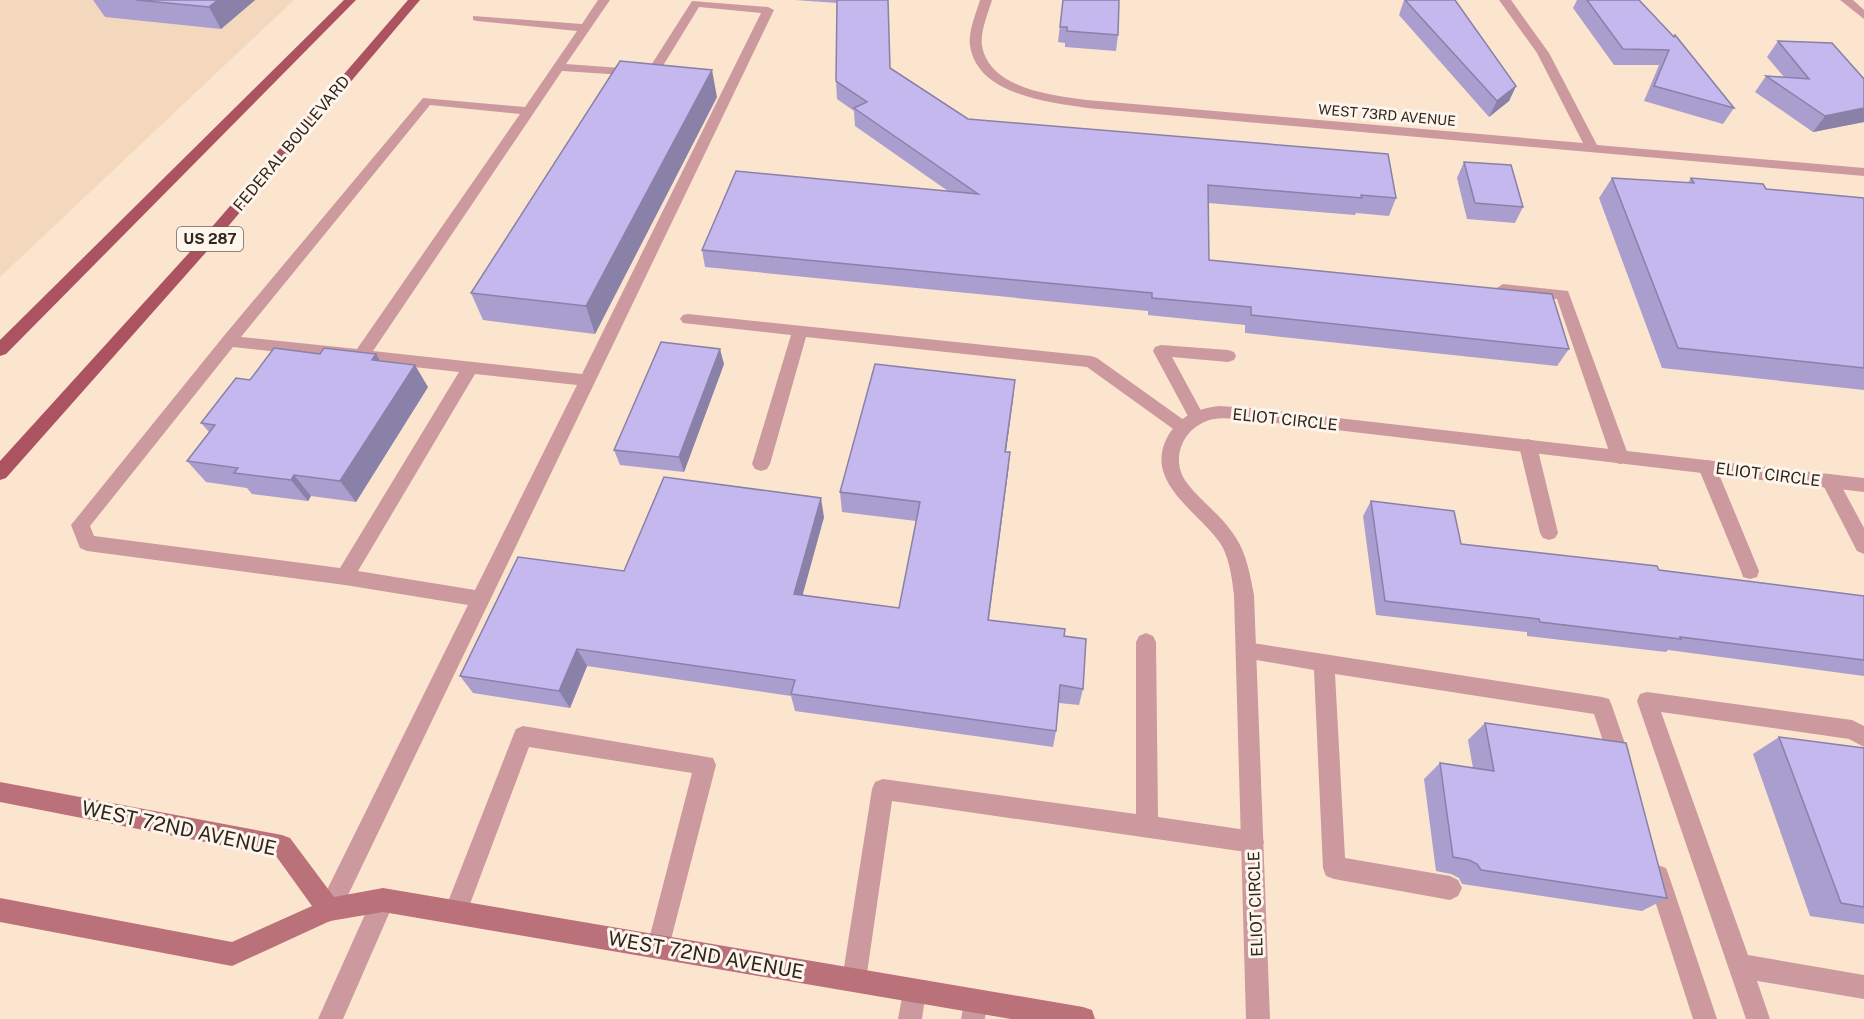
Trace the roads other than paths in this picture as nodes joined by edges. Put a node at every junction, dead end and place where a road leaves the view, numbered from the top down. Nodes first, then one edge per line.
1 (350, 0) edge
2 (414, 0) edge
3 (604, 0) edge
4 (986, 0) edge
5 (1505, 0) edge
6 (1846, 0) edge
7 (693, 1) edge
8 (1864, 16) edge
9 (477, 18) dead end
10 (585, 28) junction
11 (558, 67) junction
12 (528, 111) junction
13 (1592, 148) junction
14 (1864, 172) edge
15 (1493, 289) edge
16 (688, 319) dead end
17 (800, 331) junction
18 (229, 341) junction
19 (0, 350) edge
20 (361, 356) junction
21 (1228, 356) dead end
22 (470, 368) junction
23 (587, 380) junction
24 (1190, 423) junction
25 (1528, 446) junction
26 (1620, 457) junction
27 (761, 464) dead end
28 (1707, 467) junction
29 (0, 473) edge
30 (1830, 481) junction
31 (1864, 485) edge
32 (1549, 533) dead end
33 (1864, 546) edge
34 (1750, 571) dead end
35 (345, 578) junction
36 (480, 599) junction
37 (1146, 642) dead end
38 (1246, 651) junction
39 (1324, 663) junction
40 (1864, 737) edge
41 (1628, 784) edge
42 (0, 792) edge
43 (1147, 827) junction
44 (1253, 842) junction
45 (1650, 851) edge
46 (1450, 888) dead end
47 (383, 900) junction
48 (0, 910) edge
49 (329, 910) junction
50 (456, 912) junction
51 (659, 947) junction
52 (1740, 966) junction
53 (854, 980) junction
54 (1864, 987) edge
55 (914, 991) junction
56 (974, 1010) edge
57 (330, 1019) edge
58 (910, 1019) edge
59 (1083, 1019) edge
60 (1258, 1019) edge
61 (1705, 1019) edge
62 (1758, 1019) edge

1 - 19 main road
2 - 29 main road, FEDERAL BOULEVARD / US 287
3 - 10 street
4 - 13 street, WEST 73RD AVENUE
5 - 13 street
6 - 8 street
7 - 11 street
7 - 23 street
9 - 10 street
10 - 11 street
11 - 12 street
12 - 18 street
12 - 20 street
13 - 14 street, WEST 73RD AVENUE
15 - 26 street
16 - 17 street
17 - 24 street
17 - 27 street
18 - 20 street
18 - 35 street
20 - 22 street
21 - 24 street
22 - 23 street
22 - 35 street
23 - 36 street
24 - 25 street, ELIOT CIRCLE
24 - 38 street, ELIOT CIRCLE
25 - 26 street, ELIOT CIRCLE
25 - 32 street
26 - 28 street, ELIOT CIRCLE
28 - 30 street, ELIOT CIRCLE
28 - 34 street
30 - 31 street, ELIOT CIRCLE
30 - 33 street
35 - 36 street
36 - 49 street
37 - 43 street
38 - 39 street
38 - 44 street, ELIOT CIRCLE
39 - 41 street
39 - 46 street
40 - 52 street
42 - 49 main road, WEST 72ND AVENUE
43 - 44 street
43 - 53 street
44 - 60 street, ELIOT CIRCLE
45 - 61 street
47 - 49 main road, WEST 72ND AVENUE
47 - 50 main road, WEST 72ND AVENUE
47 - 57 street
48 - 49 main road, WEST 72ND AVENUE
50 - 51 main road, WEST 72ND AVENUE
50 - 51 street
51 - 53 main road, WEST 72ND AVENUE
52 - 54 street
52 - 62 street
53 - 55 main road, WEST 72ND AVENUE
55 - 56 main road, WEST 72ND AVENUE
55 - 58 street
56 - 59 main road, WEST 72ND AVENUE

